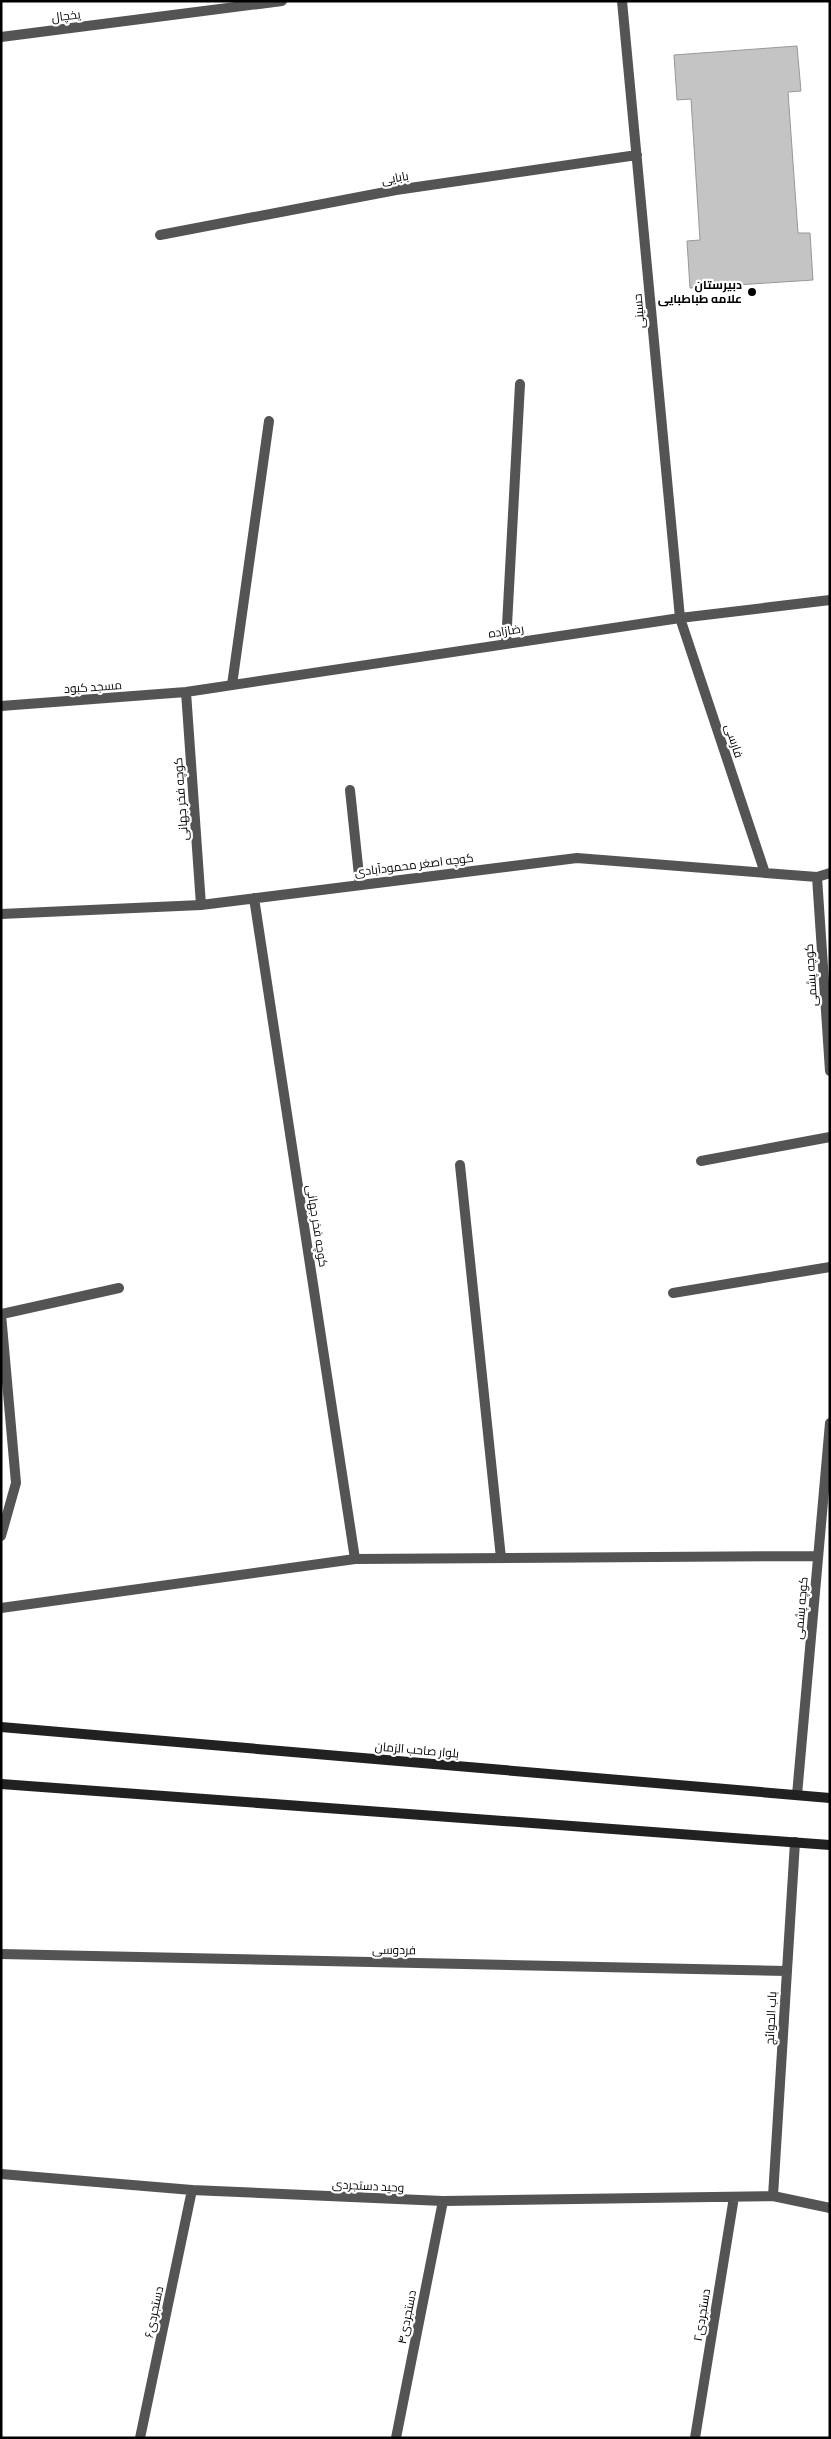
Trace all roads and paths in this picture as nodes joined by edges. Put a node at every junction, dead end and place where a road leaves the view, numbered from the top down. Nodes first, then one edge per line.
1 (282, 1) edge
2 (622, 1) edge
3 (1, 37) edge
4 (637, 155) junction
5 (160, 236) dead end
6 (520, 384) dead end
7 (269, 421) dead end
8 (830, 600) edge
9 (680, 618) junction
10 (506, 644) junction
11 (232, 685) junction
12 (186, 692) junction
13 (1, 706) edge
14 (350, 790) dead end
15 (765, 873) junction
16 (830, 873) edge
17 (817, 877) junction
18 (360, 884) junction
19 (254, 898) junction
20 (201, 904) junction
21 (1, 914) edge
22 (830, 1071) edge
23 (830, 1136) edge
24 (701, 1161) dead end
25 (460, 1165) dead end
26 (830, 1267) edge
27 (119, 1288) dead end
28 (673, 1293) dead end
29 (2, 1314) edge
30 (830, 1423) edge
31 (827, 1490) edge
32 (1, 1536) edge
33 (818, 1556) junction
34 (501, 1558) junction
35 (355, 1559) junction
36 (1, 1608) edge
37 (1, 1727) edge
38 (1, 1784) edge
39 (797, 1795) junction
40 (830, 1798) edge
41 (795, 1842) junction
42 (830, 1845) edge
43 (1, 1954) edge
44 (787, 1971) junction
45 (1, 2174) edge
46 (192, 2190) junction
47 (773, 2196) junction
48 (734, 2197) junction
49 (443, 2202) junction
50 (830, 2208) edge
51 (140, 2438) edge
52 (396, 2438) edge
53 (695, 2438) edge

1 - 3 street, یخچال
2 - 4 street, حسینی
4 - 5 street, بابایی
4 - 9 street, حسینی
6 - 10 street
7 - 11 street
8 - 9 street, رضازاده
9 - 10 street, رضازاده
9 - 15 street, فارسی
10 - 11 street, رضازاده
11 - 12 street, رضازاده
12 - 13 street, مسجد کبود
12 - 20 street, کوچه فخر جهانی
14 - 18 street
15 - 17 street, کوچه اصغر محمودآبادی
15 - 18 street, کوچه اصغر محمودآبادی
16 - 17 street, کوچه اصغر محمودآبادی
17 - 22 street, کوچه پشمی
18 - 19 street, کوچه اصغر محمودآبادی
19 - 20 street, کوچه اصغر محمودآبادی
19 - 35 street, کوچه فخر جهانی
20 - 21 street, کوچه اصغر محمودآبادی
23 - 24 street
25 - 34 street
26 - 28 street
27 - 29 street
29 - 32 street
30 - 31 street, کوچه پشمی
31 - 33 street, کوچه پشمی
33 - 34 street
33 - 39 street, کوچه پشمی
34 - 35 street
35 - 36 street
37 - 39 main road, بلوار صاحب الزمان
38 - 41 main road
39 - 40 main road, بلوار صاحب الزمان
41 - 42 main road
41 - 44 street, باب الحوائج
43 - 44 street, فردوسی
44 - 47 street, باب الحوائج
45 - 46 street, وحید دستجردی
46 - 49 street, وحید دستجردی
46 - 51 street, دستجردی۶
47 - 48 street, وحید دستجردی
47 - 50 street
48 - 49 street, وحید دستجردی
48 - 53 street, دستجردی۲
49 - 52 street, دستجردی۴

